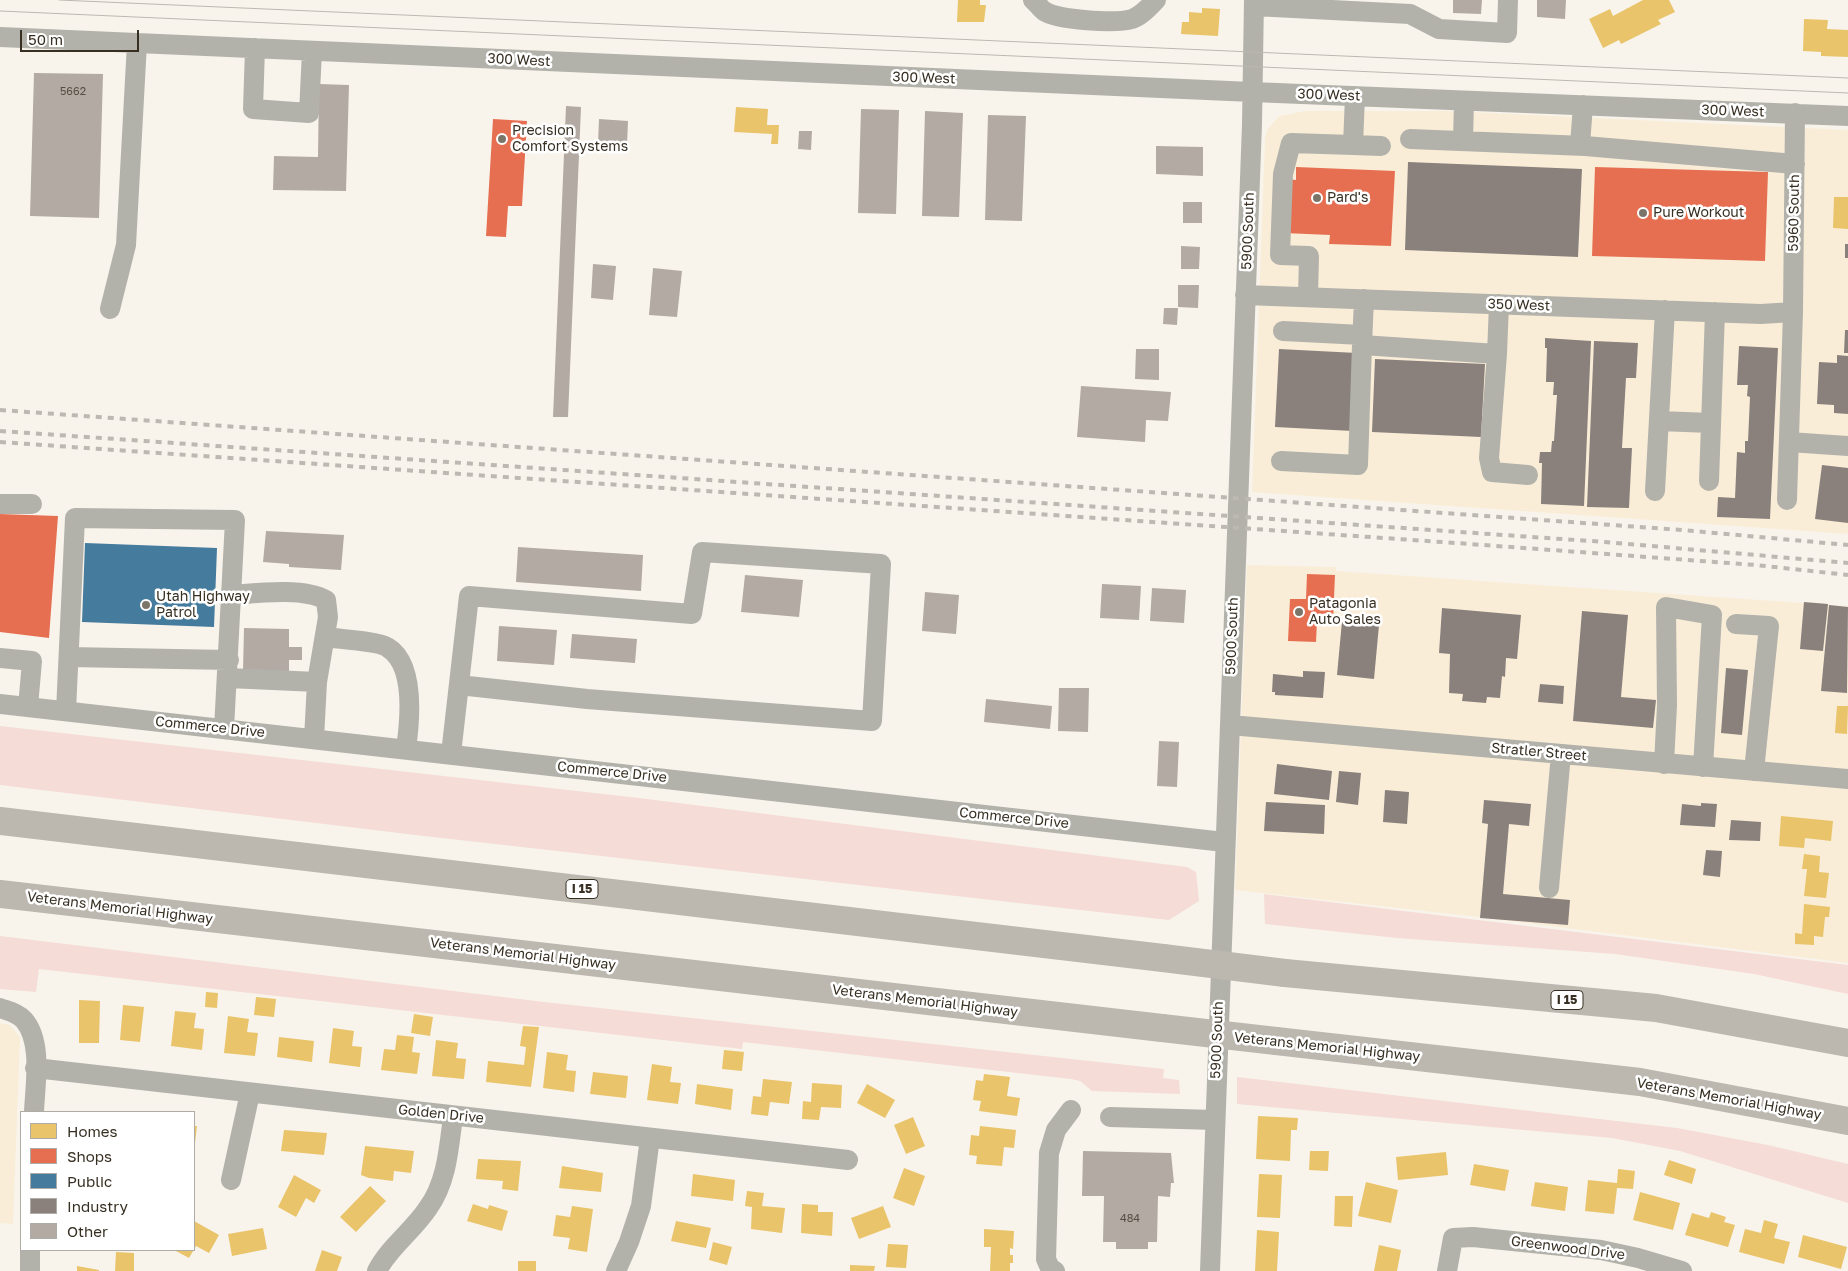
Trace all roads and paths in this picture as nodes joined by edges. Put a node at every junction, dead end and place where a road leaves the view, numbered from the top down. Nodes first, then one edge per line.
1 (1033, 0) edge
2 (1156, 0) edge
3 (1508, 0) edge
4 (1254, 3) edge
5 (0, 36) edge
6 (137, 43) junction
7 (255, 48) junction
8 (312, 51) junction
9 (1252, 92) junction
10 (1355, 96) junction
11 (1464, 100) junction
12 (1583, 105) junction
13 (1795, 114) junction
14 (1848, 116) edge
15 (1410, 139) dead end
16 (1463, 141) junction
17 (1353, 145) junction
18 (1381, 146) dead end
19 (1580, 146) junction
20 (1795, 164) junction
21 (1245, 295) junction
22 (1308, 297) junction
23 (1364, 299) junction
24 (1499, 304) junction
25 (110, 309) dead end
26 (1665, 310) junction
27 (1715, 312) junction
28 (1793, 312) junction
29 (1283, 330) dead end
30 (1362, 340) junction
31 (1497, 354) junction
32 (1659, 421) junction
33 (1711, 423) junction
34 (1789, 442) junction
35 (1848, 446) edge
36 (1281, 461) dead end
37 (1528, 475) dead end
38 (1709, 481) dead end
39 (1655, 490) dead end
40 (1787, 500) dead end
41 (0, 504) edge
42 (32, 504) dead end
43 (232, 595) junction
44 (1736, 624) dead end
45 (325, 637) junction
46 (69, 657) junction
47 (0, 658) edge
48 (228, 669) junction
49 (317, 682) junction
50 (459, 685) junction
51 (0, 704) edge
52 (28, 707) junction
53 (66, 711) junction
54 (1230, 725) junction
55 (224, 729) junction
56 (314, 739) junction
57 (406, 749) junction
58 (451, 754) junction
59 (1561, 754) junction
60 (1664, 764) junction
61 (1703, 767) junction
62 (1754, 771) junction
63 (1848, 780) edge
64 (0, 820) edge
65 (1224, 842) junction
66 (1549, 888) dead end
67 (0, 894) edge
68 (0, 1008) edge
69 (1848, 1043) edge
70 (35, 1068) junction
71 (250, 1093) junction
72 (1777, 1106) junction
73 (1071, 1110) dead end
74 (34, 1111) edge
75 (453, 1116) junction
76 (1110, 1117) dead end
77 (1215, 1120) junction
78 (1848, 1121) edge
79 (1848, 1132) edge
80 (650, 1138) junction
81 (848, 1160) dead end
82 (231, 1180) dead end
83 (30, 1251) edge
84 (30, 1271) edge
85 (377, 1271) edge
86 (616, 1271) edge
87 (1055, 1271) edge
88 (1210, 1271) edge
89 (1447, 1271) edge
90 (1682, 1271) edge

1 - 2 street
3 - 4 street
4 - 9 street, 5900 South
5 - 6 street, 300 West
6 - 7 street, 300 West
6 - 25 street
7 - 8 street, 300 West
7 - 8 street
8 - 9 street, 300 West
9 - 10 street, 300 West
9 - 21 street, 5900 South
10 - 11 street, 300 West
10 - 17 street
11 - 12 street, 300 West
11 - 16 street
12 - 13 street, 300 West
12 - 19 street
13 - 14 street, 300 West
13 - 20 street, 5960 South
15 - 16 street
16 - 19 street
17 - 18 street
17 - 22 street
19 - 20 street
20 - 28 street, 5960 South
21 - 22 street, 350 West
21 - 54 street, 5900 South
22 - 23 street, 350 West
23 - 24 street, 350 West
23 - 30 street
24 - 26 street, 350 West
24 - 31 street
26 - 27 street, 350 West
26 - 32 street
27 - 28 street, 350 West
27 - 33 street
28 - 34 street, 5960 South
29 - 30 street
30 - 31 street
30 - 36 street
31 - 37 street
32 - 33 street
32 - 39 street
33 - 38 street
34 - 35 street
34 - 40 street, 5960 South
41 - 42 street
43 - 45 street
43 - 46 street
43 - 48 street
44 - 62 street
45 - 49 street
45 - 57 street
46 - 48 street
46 - 53 street
47 - 52 street
48 - 49 street
48 - 55 street
49 - 56 street
50 - 50 street
50 - 58 street
51 - 52 street, Commerce Drive
52 - 53 street, Commerce Drive
53 - 55 street, Commerce Drive
54 - 59 street, Stratler Street
54 - 65 street, 5900 South
55 - 56 street, Commerce Drive
56 - 57 street, Commerce Drive
57 - 58 street, Commerce Drive
58 - 65 street, Commerce Drive
59 - 60 street, Stratler Street
59 - 66 street
60 - 61 street, Stratler Street
60 - 61 street
61 - 62 street, Stratler Street
62 - 63 street, Stratler Street
64 - 69 highway, I 15, bridge
65 - 77 street, 5900 South
67 - 72 highway, Veterans Memorial Highway, bridge
68 - 70 street
70 - 71 street, Golden Drive
70 - 74 street
71 - 75 street, Golden Drive
71 - 82 street
72 - 78 highway, Veterans Memorial Highway
72 - 79 highway
73 - 87 street
75 - 80 street, Golden Drive
75 - 85 street
76 - 77 street
77 - 88 street, 5900 South
80 - 81 street, Golden Drive
80 - 86 street
83 - 84 street
89 - 90 street, Greenwood Drive

